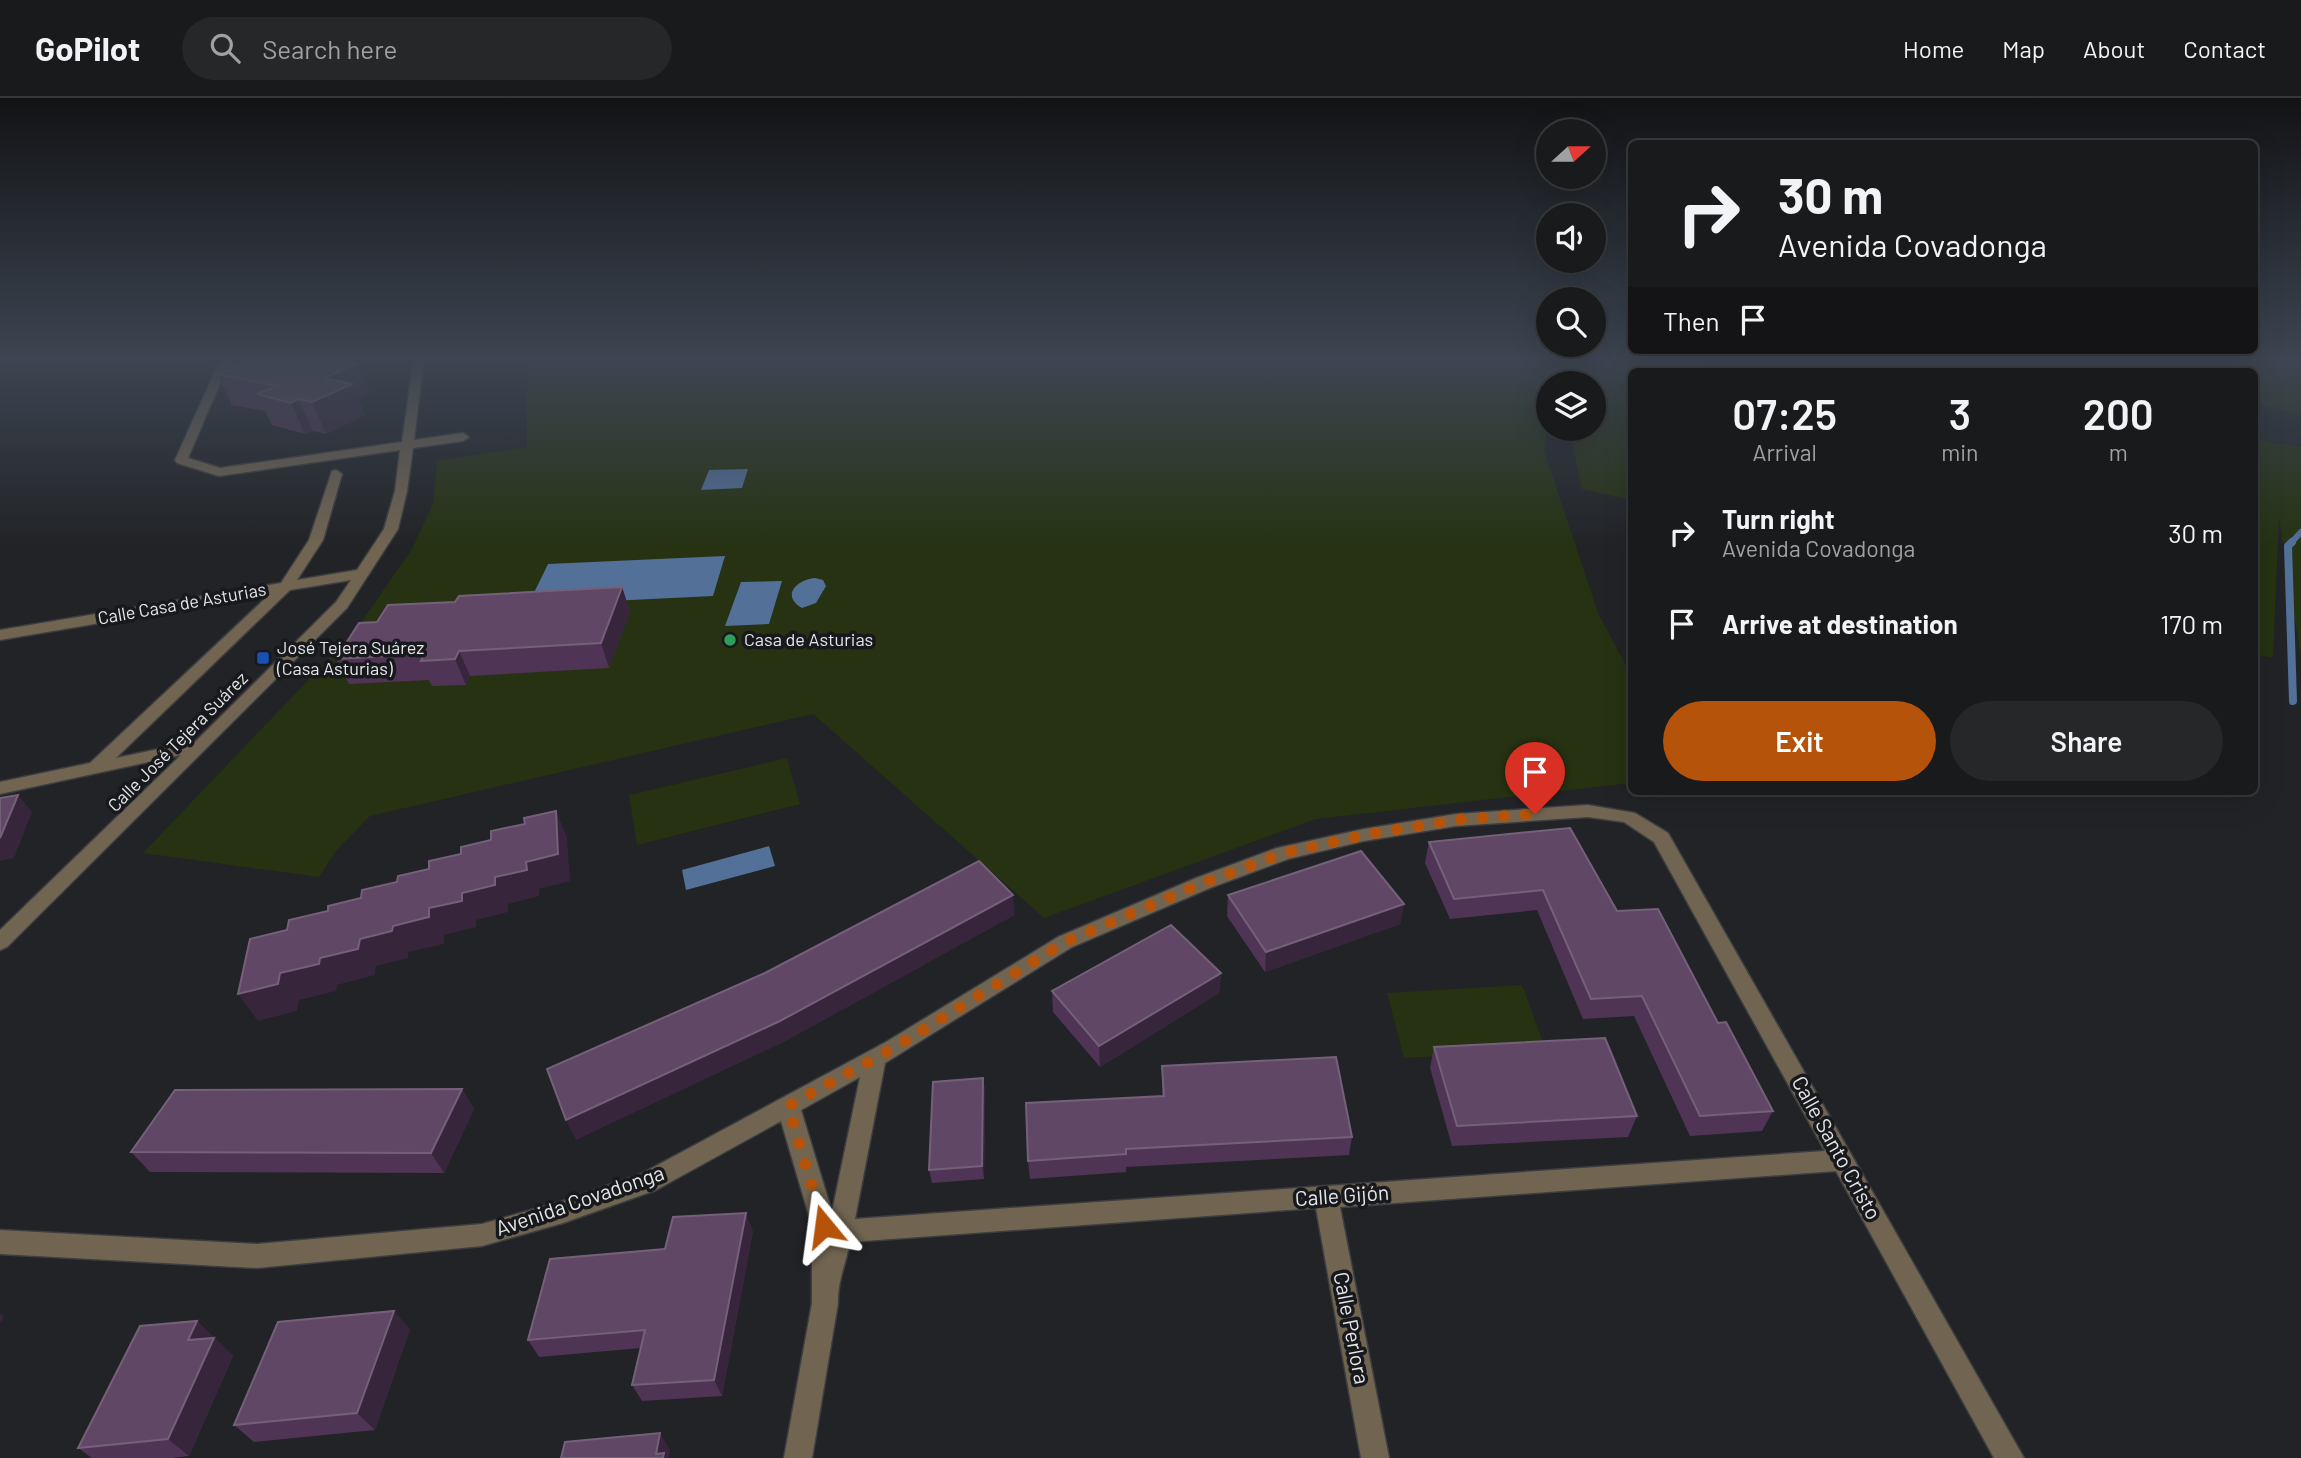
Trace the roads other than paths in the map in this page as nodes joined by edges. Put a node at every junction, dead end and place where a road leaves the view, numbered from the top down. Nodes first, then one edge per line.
1 (198, 421) edge
2 (410, 421) edge
3 (463, 437) dead end
4 (407, 444) junction
5 (336, 474) dead end
6 (365, 573) junction
7 (286, 586) junction
8 (0, 635) edge
9 (203, 745) junction
10 (95, 768) junction
11 (0, 788) edge
12 (1661, 838) joint
13 (0, 942) edge
14 (875, 1059) junction
15 (788, 1106) junction
16 (1842, 1160) junction
17 (1326, 1197) junction
18 (841, 1231) junction
19 (0, 1242) edge
20 (825, 1303) junction
21 (798, 1458) edge
22 (1375, 1458) edge
23 (2010, 1458) edge

1 - 4 street
2 - 4 street, Calle José Tejera Suárez
3 - 4 street
4 - 6 street, Calle José Tejera Suárez
5 - 7 street, Calle José Tejera Suárez
6 - 7 street, Calle Casa de Asturias
6 - 9 street, Calle José Tejera Suárez
7 - 8 street, Calle Casa de Asturias
7 - 10 street, Calle José Tejera Suárez
9 - 10 street
9 - 13 street, Calle José Tejera Suárez
10 - 11 street
12 - 14 street, Avenida Covadonga
12 - 16 street, Calle Santo Cristo
14 - 15 street, Avenida Covadonga
14 - 18 street
15 - 19 street, Avenida Covadonga
15 - 20 street
16 - 17 street, Calle Gijón
16 - 23 street, Calle Santo Cristo
17 - 18 street, Calle Gijón
17 - 22 street, Calle Perlora
18 - 20 street
20 - 21 street

